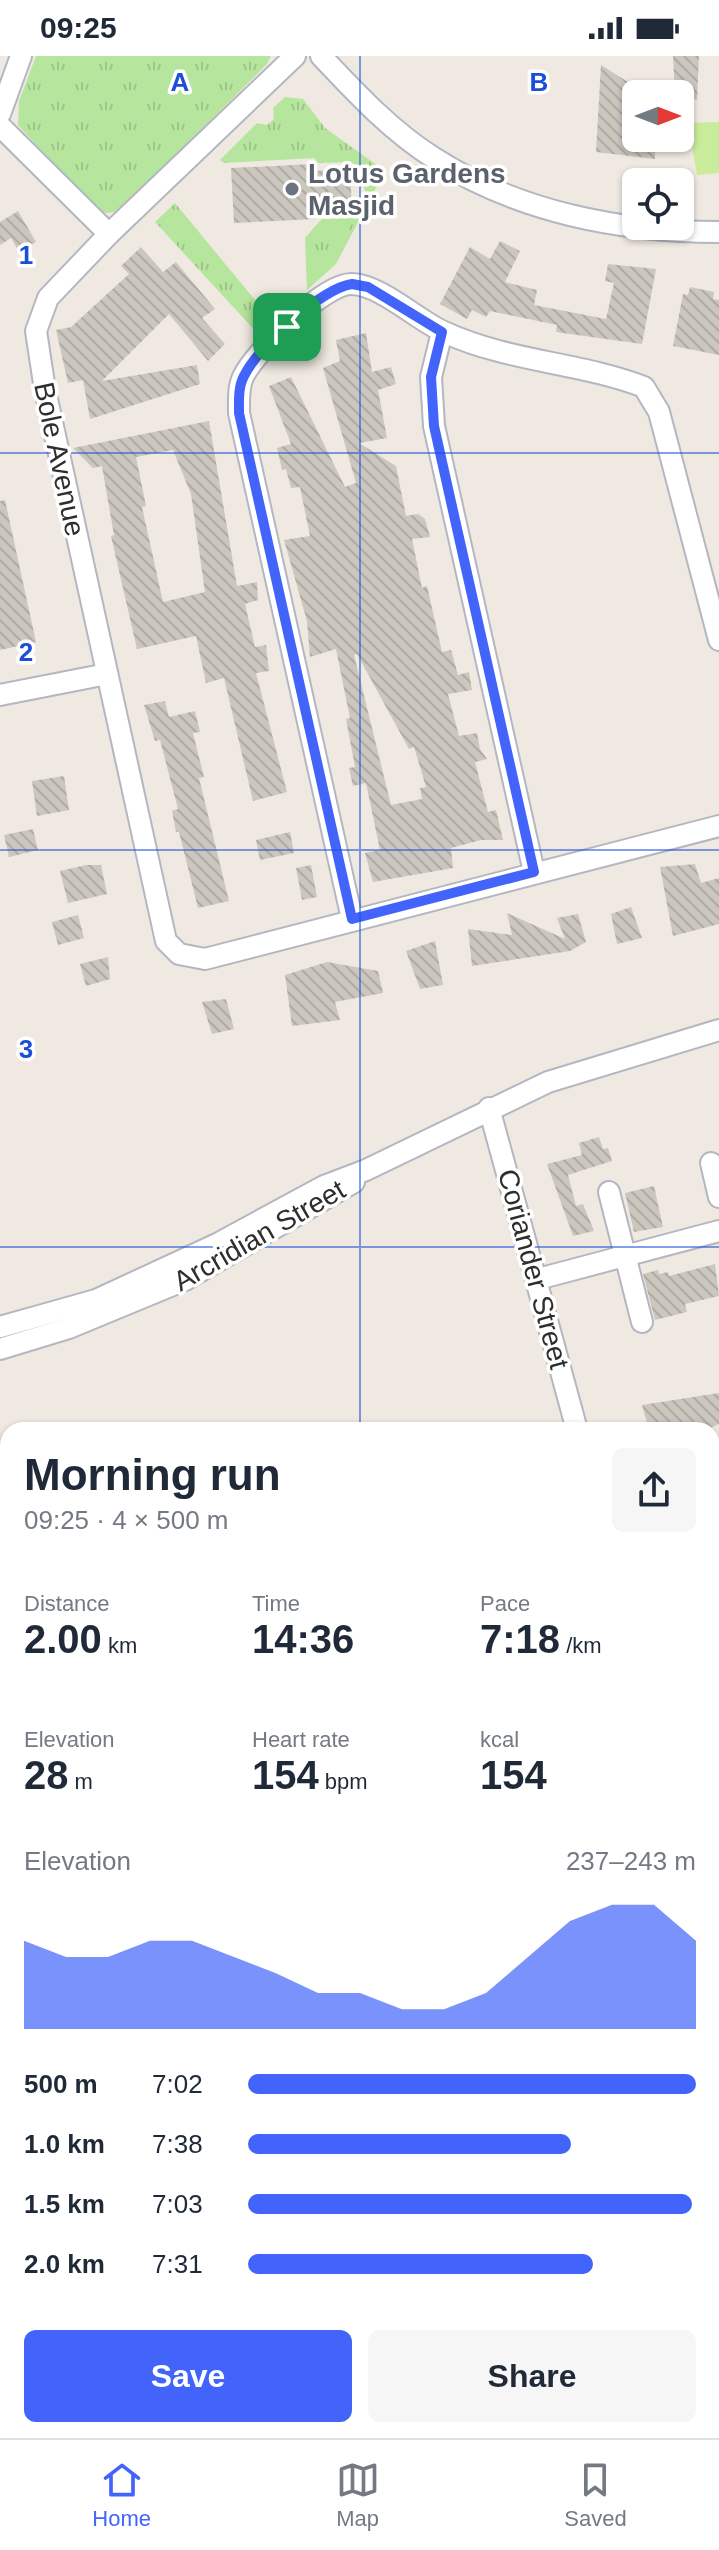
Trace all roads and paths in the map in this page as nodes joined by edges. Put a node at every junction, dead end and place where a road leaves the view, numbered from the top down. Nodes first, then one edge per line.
1 (21, 56) edge
2 (295, 56) edge
3 (321, 56) edge
4 (0, 114) edge
5 (0, 126) edge
6 (719, 232) edge
7 (109, 234) junction
8 (442, 332) junction
9 (719, 640) edge
10 (107, 674) junction
11 (0, 695) edge
12 (719, 826) edge
13 (534, 872) junction
14 (352, 919) junction
15 (719, 1030) edge
16 (489, 1108) junction
17 (711, 1163) dead end
18 (366, 1170) junction
19 (609, 1192) dead end
20 (719, 1197) edge
21 (719, 1231) edge
22 (624, 1256) junction
23 (538, 1279) junction
24 (642, 1322) dead end
25 (0, 1327) edge
26 (0, 1349) edge
27 (575, 1422) edge

1 - 4 street
2 - 7 street, Bole Avenue
3 - 6 street
5 - 7 street
7 - 10 street, Bole Avenue
8 - 9 street
8 - 13 street
8 - 14 street
10 - 11 street
10 - 14 street, Bole Avenue
12 - 13 street
13 - 14 street
15 - 16 street
16 - 18 street
16 - 23 street, Coriander Street
17 - 20 street
18 - 25 street, Arcridian Street
18 - 26 street, Arcridian Street
19 - 22 street
21 - 22 street
22 - 23 street
22 - 24 street
23 - 27 street, Coriander Street

